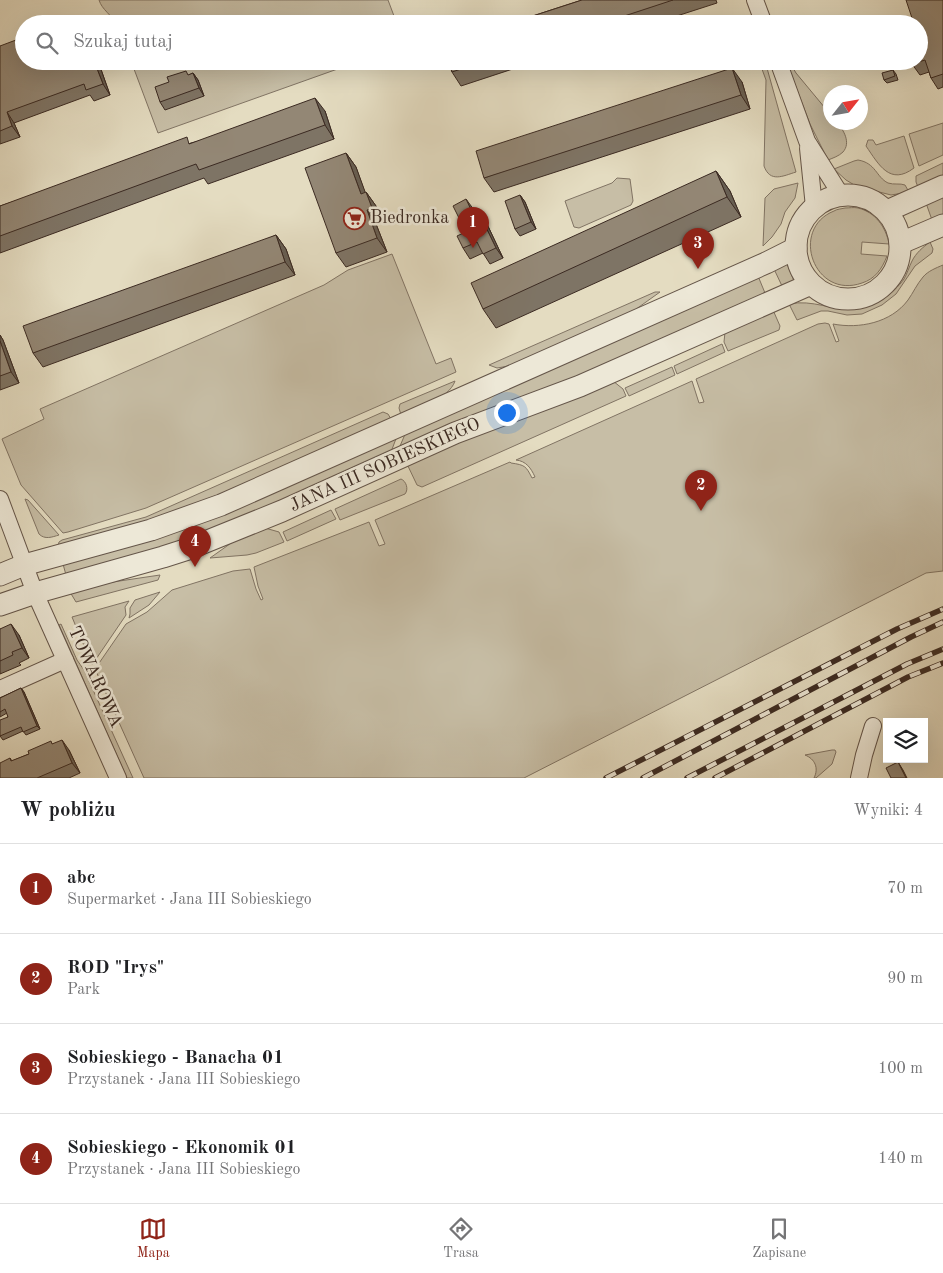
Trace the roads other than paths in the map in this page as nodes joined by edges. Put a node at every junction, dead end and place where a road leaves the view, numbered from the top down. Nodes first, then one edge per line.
1 (755, 0) edge
2 (761, 15) edge
3 (781, 70) edge
4 (808, 141) junction
5 (943, 186) edge
6 (841, 194) junction
7 (814, 207) junction
8 (887, 211) junction
9 (943, 225) edge
10 (901, 243) junction
11 (796, 248) junction
12 (811, 284) junction
13 (0, 499) edge
14 (24, 565) junction
15 (0, 575) edge
16 (35, 593) junction
17 (0, 605) edge
18 (65, 660) junction
19 (0, 689) edge
20 (873, 726) dead end
21 (118, 778) edge
22 (859, 778) edge

1 - 2 street
3 - 4 street
4 - 6 street
4 - 7 street
5 - 8 street
6 - 7 street
6 - 8 street
7 - 11 street
8 - 10 street
9 - 10 street
10 - 12 street
11 - 12 street
11 - 14 street, JANA III SOBIESKIEGO
12 - 16 street, JANA III SOBIESKIEGO
13 - 14 street
14 - 15 street, JANA III SOBIESKIEGO
14 - 16 street
16 - 17 street, JANA III SOBIESKIEGO
16 - 18 street, TOWAROWA
18 - 19 street
18 - 21 street, TOWAROWA
20 - 22 street

